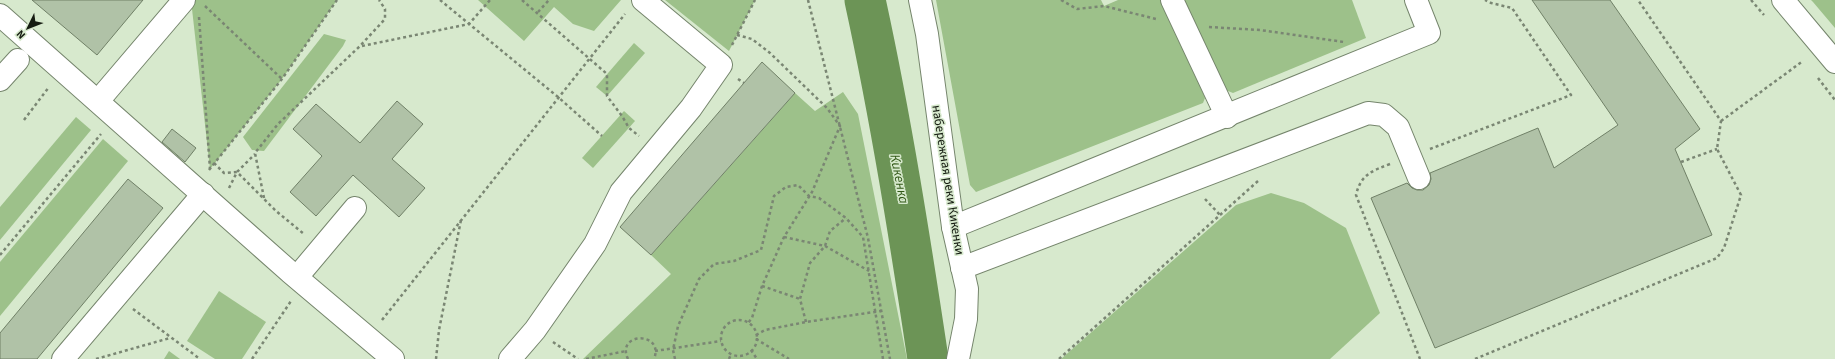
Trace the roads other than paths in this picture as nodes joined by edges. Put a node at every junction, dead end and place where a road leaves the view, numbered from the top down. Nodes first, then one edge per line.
1 (920, 0) edge
2 (1172, 0) edge
3 (1416, 0) edge
4 (1786, 1) edge
5 (194, 3) edge
6 (635, 5) edge
7 (0, 15) edge
8 (18, 60) dead end
9 (1835, 62) edge
10 (0, 80) edge
11 (98, 102) junction
12 (1227, 116) junction
13 (1418, 178) dead end
14 (205, 184) junction
15 (355, 208) dead end
16 (953, 228) junction
17 (962, 268) junction
18 (296, 286) junction
19 (65, 358) edge
20 (393, 359) edge
21 (510, 359) edge
22 (958, 359) edge

1 - 16 street, набережная реки Кикенки
2 - 12 street
3 - 12 street
4 - 9 street
5 - 11 street
6 - 21 street
7 - 11 street
8 - 10 street
11 - 14 street
12 - 16 street
13 - 17 street
14 - 18 street
14 - 19 street
15 - 18 street
16 - 17 street, набережная реки Кикенки
17 - 22 street, набережная реки Кикенки
18 - 20 street

